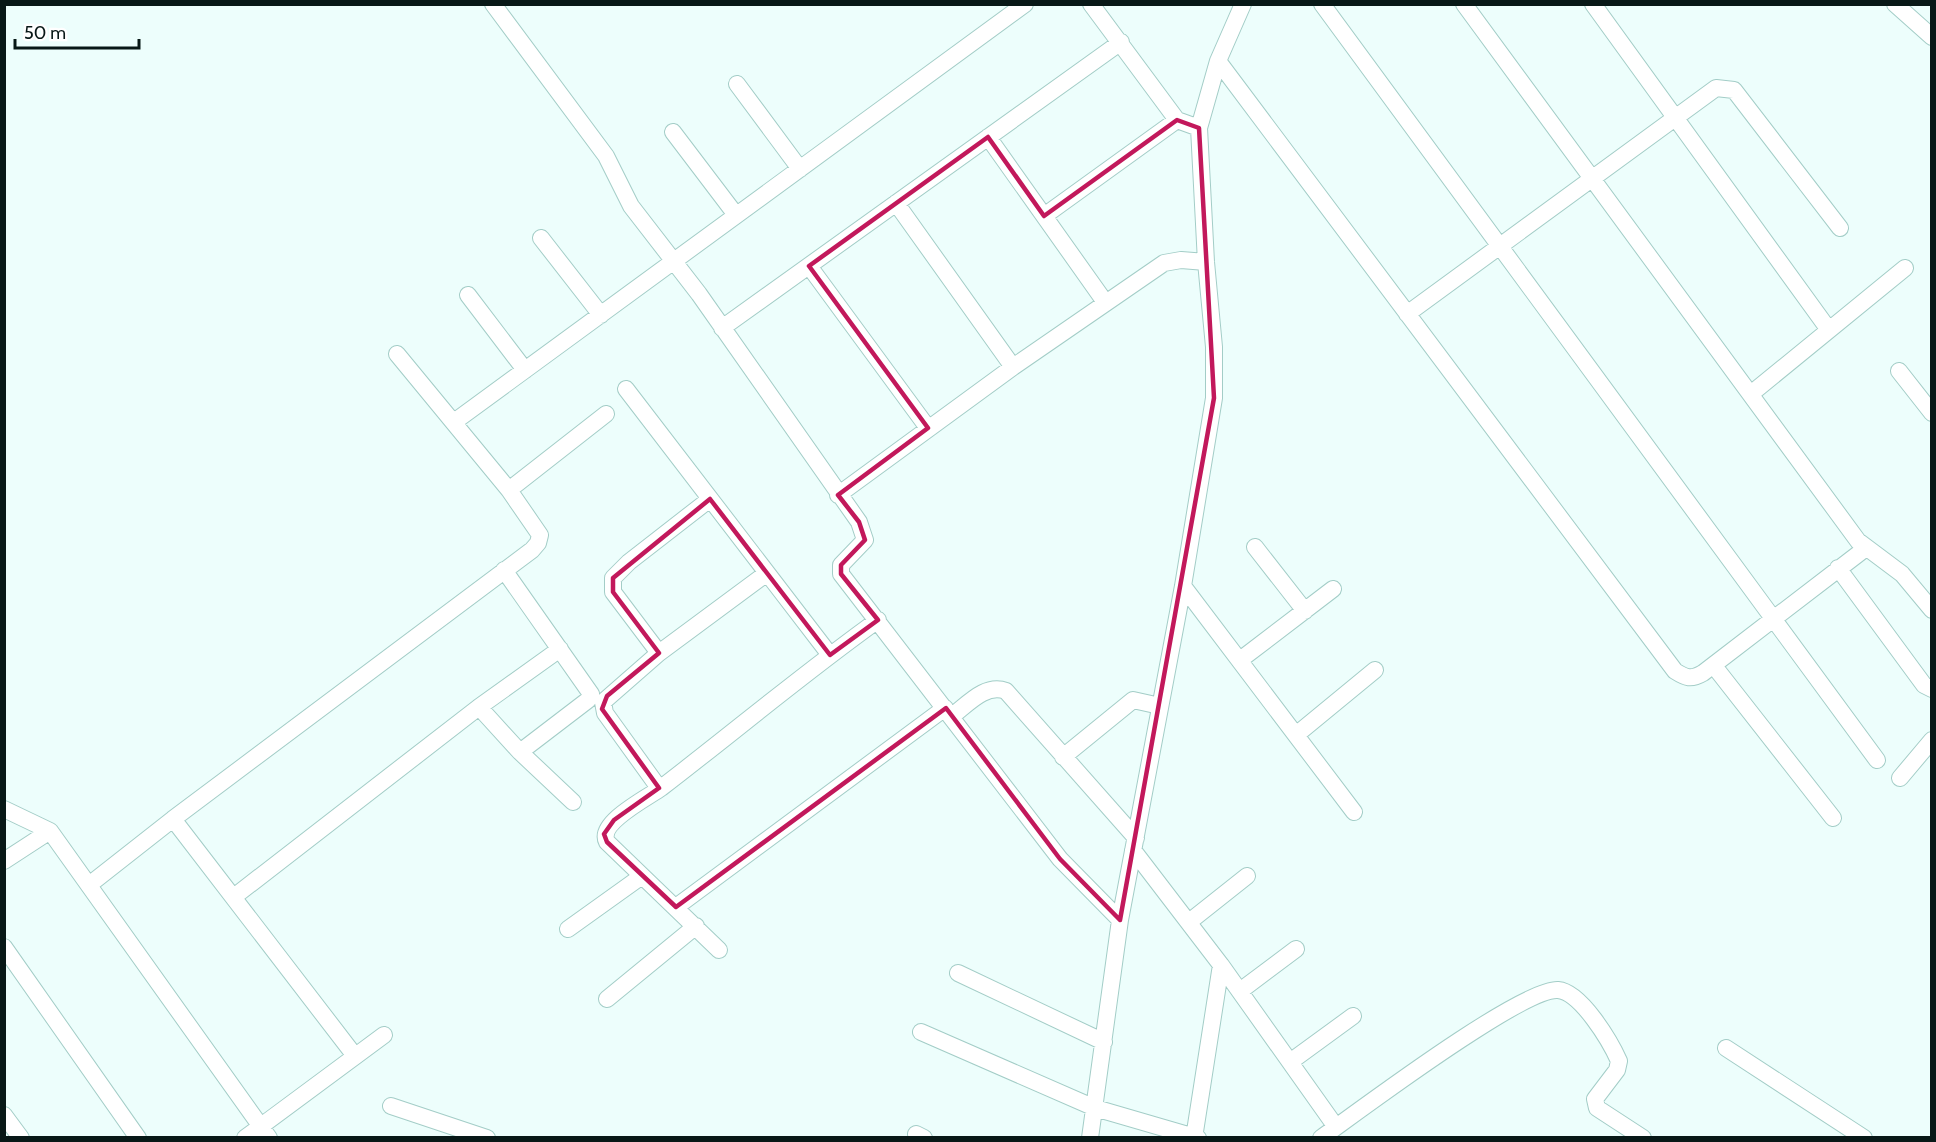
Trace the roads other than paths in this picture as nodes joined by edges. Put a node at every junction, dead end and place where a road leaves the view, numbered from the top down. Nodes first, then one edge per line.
1 (493, 4) edge
2 (1025, 4) edge
3 (1091, 4) edge
4 (1243, 4) edge
5 (1322, 4) edge
6 (1464, 4) edge
7 (1593, 4) edge
8 (1895, 4) edge
9 (1932, 37) edge
10 (1121, 42) junction
11 (1218, 61) junction
12 (737, 84) dead end
13 (1676, 118) junction
14 (1177, 120) junction
15 (1199, 128) junction
16 (673, 132) dead end
17 (988, 137) junction
18 (800, 169) junction
19 (1593, 179) junction
20 (897, 203) junction
21 (736, 215) junction
22 (1044, 216) junction
23 (1840, 228) dead end
24 (540, 238) dead end
25 (1499, 245) junction
26 (673, 262) junction
27 (1206, 262) junction
28 (809, 266) junction
29 (1905, 268) dead end
30 (468, 295) dead end
31 (1105, 302) junction
32 (1407, 314) junction
33 (601, 315) junction
34 (722, 328) junction
35 (1829, 330) junction
36 (397, 354) dead end
37 (1013, 367) junction
38 (525, 370) junction
39 (1899, 371) dead end
40 (626, 389) dead end
41 (1752, 393) junction
42 (1932, 413) edge
43 (606, 414) dead end
44 (454, 422) junction
45 (928, 428) junction
46 (509, 490) junction
47 (838, 495) junction
48 (710, 499) junction
49 (1255, 547) dead end
50 (1866, 548) junction
51 (1838, 568) junction
52 (504, 570) junction
53 (767, 573) junction
54 (1183, 586) junction
55 (1333, 589) dead end
56 (1932, 610) edge
57 (1305, 611) junction
58 (1773, 619) junction
59 (878, 620) junction
60 (560, 649) junction
61 (659, 653) junction
62 (830, 655) junction
63 (1240, 660) junction
64 (1714, 666) junction
65 (1375, 670) dead end
66 (1932, 689) edge
67 (1160, 706) junction
68 (479, 707) junction
69 (948, 712) junction
70 (1296, 735) junction
71 (1932, 740) edge
72 (520, 752) junction
73 (1063, 757) junction
74 (1877, 760) dead end
75 (1900, 778) dead end
76 (659, 789) junction
77 (573, 802) dead end
78 (4, 809) edge
79 (1354, 812) dead end
80 (1833, 818) dead end
81 (173, 819) junction
82 (50, 831) junction
83 (1135, 844) junction
84 (4, 861) edge
85 (642, 876) junction
86 (1246, 876) dead end
87 (89, 885) junction
88 (235, 896) junction
89 (676, 907) junction
90 (1120, 921) junction
91 (1188, 922) junction
92 (696, 926) junction
93 (568, 928) dead end
94 (4, 947) edge
95 (1296, 949) dead end
96 (719, 950) dead end
97 (1221, 965) junction
98 (958, 973) dead end
99 (1240, 991) junction
100 (607, 999) dead end
101 (1353, 1016) dead end
102 (921, 1032) dead end
103 (384, 1035) dead end
104 (1104, 1042) junction
105 (1726, 1048) dead end
106 (356, 1056) junction
107 (1290, 1062) junction
108 (391, 1106) dead end
109 (1095, 1108) junction
110 (4, 1115) edge
111 (1336, 1127) junction
112 (265, 1132) edge
113 (21, 1137) edge
114 (138, 1137) edge
115 (245, 1137) edge
116 (487, 1137) edge
117 (1090, 1137) edge
118 (1195, 1137) edge
119 (1321, 1137) edge
120 (1643, 1137) edge
121 (1864, 1137) edge

1 - 26 street
2 - 18 street
3 - 10 street
4 - 11 street
5 - 25 street
6 - 19 street
7 - 13 street
8 - 9 street
10 - 14 street
10 - 17 street
11 - 15 street
11 - 32 street
12 - 18 street
13 - 19 street
13 - 23 street
13 - 35 street
14 - 15 street
14 - 22 street
15 - 27 street
16 - 21 street
17 - 20 street
17 - 22 street
18 - 21 street
19 - 25 street
19 - 41 street
20 - 28 street
20 - 37 street
21 - 26 street
22 - 31 street
24 - 33 street
25 - 32 street
25 - 58 street
26 - 33 street
26 - 34 street
27 - 31 street
27 - 54 street
28 - 34 street
28 - 45 street
29 - 35 street
30 - 38 street
31 - 37 street
32 - 64 street
33 - 38 street
34 - 47 street
35 - 41 street
36 - 44 street
37 - 45 street
38 - 44 street
39 - 42 street
40 - 48 street
41 - 50 street
43 - 46 street
44 - 46 street
45 - 47 street
46 - 52 street
47 - 59 street
48 - 53 street
48 - 61 street
49 - 57 street
50 - 51 street
50 - 56 street
51 - 58 street
51 - 66 street
52 - 60 street
52 - 81 street
53 - 61 street
53 - 62 street
54 - 63 street
54 - 67 street
55 - 57 street
57 - 63 street
58 - 64 street
58 - 74 street
59 - 62 street
59 - 69 street
60 - 68 street
60 - 72 street
61 - 76 street
62 - 76 street
63 - 70 street
64 - 80 street
65 - 70 street
67 - 73 street
67 - 83 street
68 - 72 street
68 - 88 street
69 - 73 street
69 - 89 street
69 - 90 street
70 - 79 street
71 - 75 street
72 - 77 street
73 - 83 street
76 - 85 street
78 - 82 street
81 - 87 street
81 - 88 street
82 - 84 street
82 - 87 street
83 - 90 street
83 - 91 street
85 - 89 street
85 - 93 street
86 - 91 street
87 - 112 street
88 - 106 street
89 - 92 street
90 - 104 street
91 - 97 street
92 - 96 street
92 - 100 street
94 - 114 street
95 - 99 street
97 - 99 street
97 - 118 street
98 - 104 street
99 - 107 street
101 - 107 street
102 - 109 street
103 - 106 street
104 - 109 street
105 - 121 street
106 - 112 street
107 - 111 street
108 - 116 street
109 - 117 street
109 - 118 street
110 - 113 street
111 - 119 street
111 - 120 street
112 - 115 street

